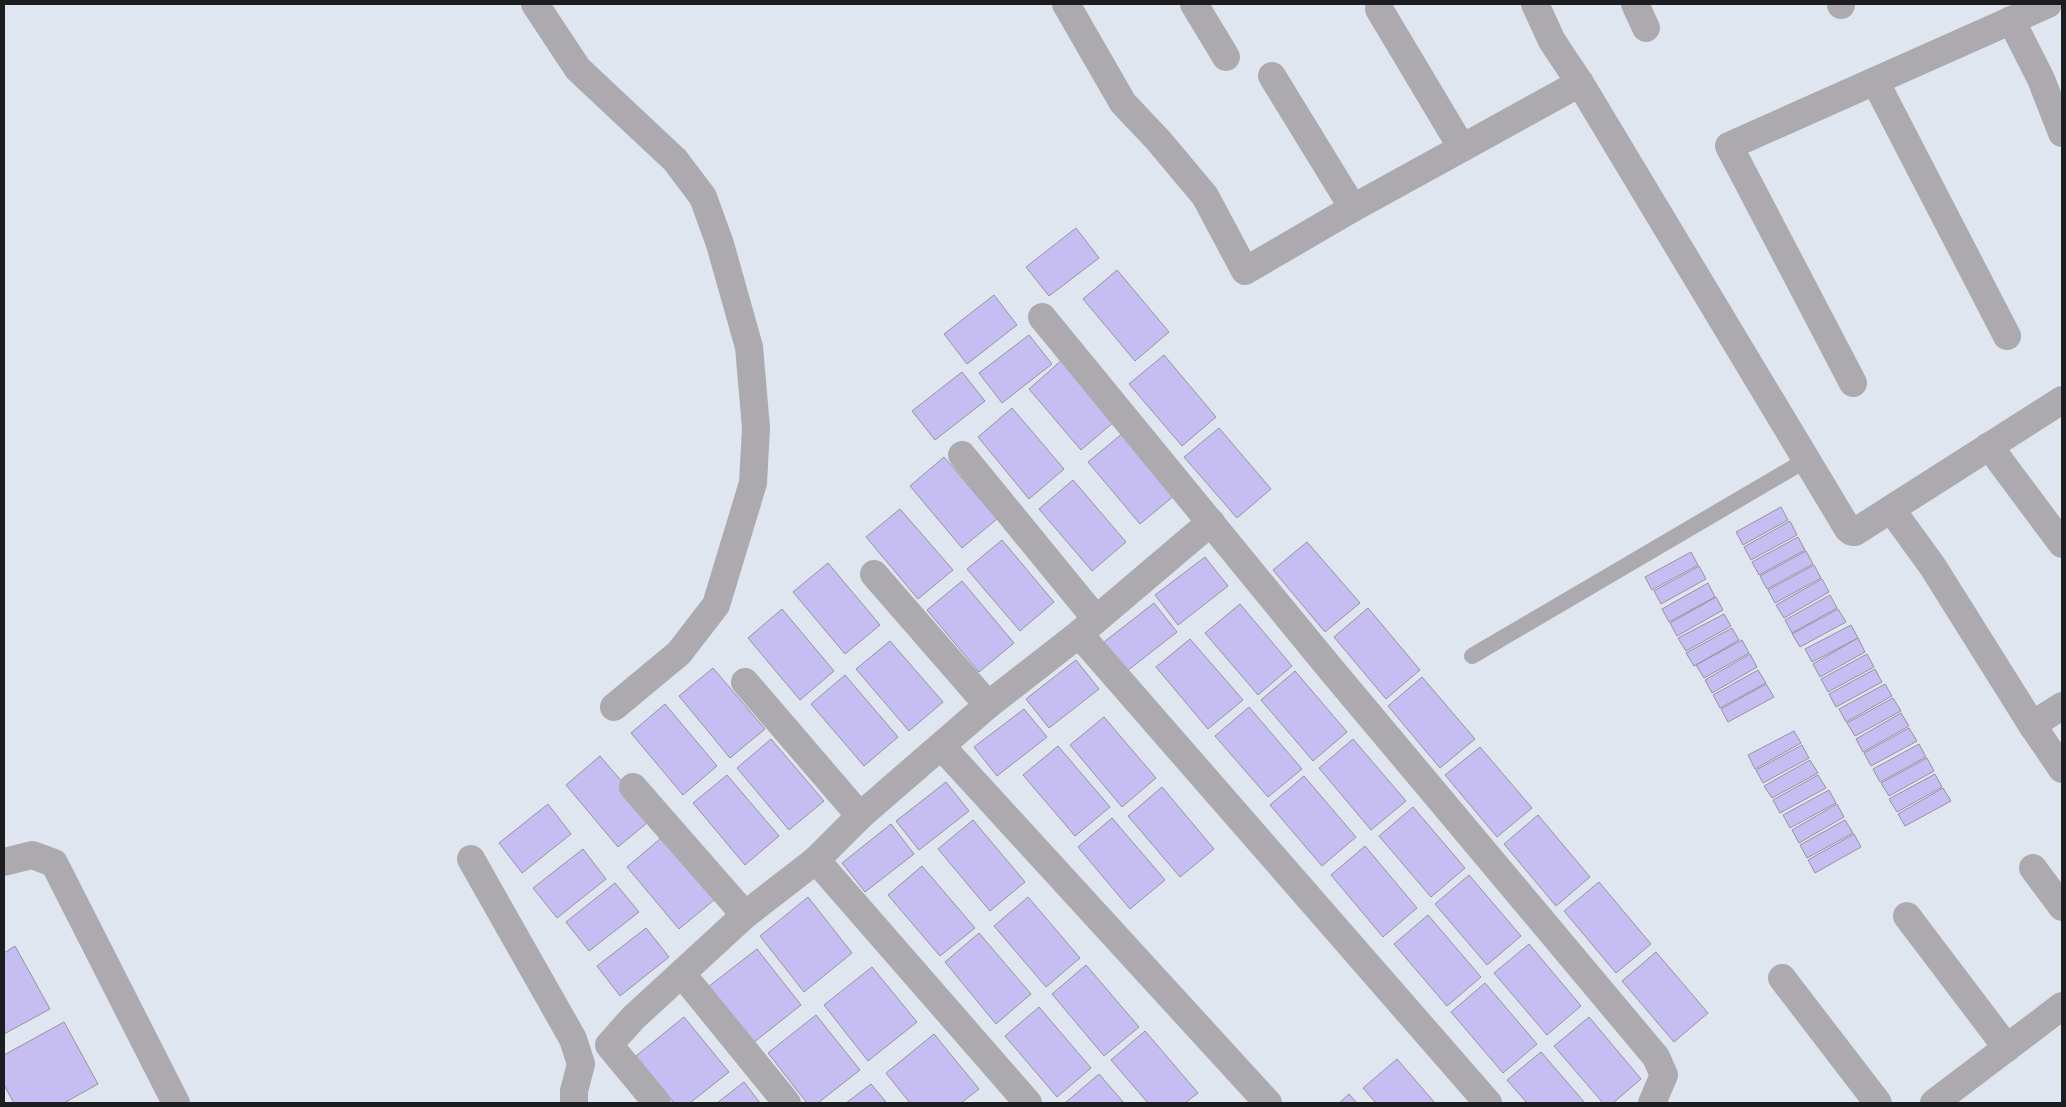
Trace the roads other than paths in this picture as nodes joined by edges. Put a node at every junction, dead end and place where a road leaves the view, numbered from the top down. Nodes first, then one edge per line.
1 (535, 4) edge
2 (1066, 4) edge
3 (1194, 4) edge
4 (1535, 4) edge
5 (1635, 4) edge
6 (2048, 4) edge
7 (1379, 9) dead end
8 (2011, 20) junction
9 (1646, 28) dead end
10 (1226, 57) dead end
11 (1272, 76) dead end
12 (1875, 81) junction
13 (1580, 83) junction
14 (2062, 133) edge
15 (1462, 148) junction
16 (1353, 208) junction
17 (1042, 317) dead end
18 (2007, 336) dead end
19 (1853, 383) dead end
20 (2062, 400) edge
21 (1989, 446) junction
22 (962, 455) dead end
23 (1806, 460) junction
24 (1891, 509) junction
25 (1211, 522) junction
26 (2062, 544) edge
27 (874, 574) dead end
28 (1088, 626) junction
29 (1472, 656) dead end
30 (745, 682) dead end
31 (988, 705) junction
32 (2062, 706) edge
33 (614, 707) dead end
34 (2032, 725) junction
35 (942, 747) junction
36 (2062, 769) edge
37 (633, 787) dead end
38 (860, 816) junction
39 (471, 859) dead end
40 (816, 860) junction
41 (4, 862) edge
42 (2033, 868) dead end
43 (2062, 907) edge
44 (746, 915) junction
45 (1907, 916) dead end
46 (682, 974) junction
47 (1782, 978) dead end
48 (2062, 1006) edge
49 (2007, 1048) junction
50 (176, 1103) edge
51 (574, 1103) edge
52 (657, 1103) edge
53 (787, 1103) edge
54 (1028, 1103) edge
55 (1268, 1103) edge
56 (1488, 1103) edge
57 (1652, 1103) edge
58 (1878, 1103) edge
59 (1934, 1103) edge

1 - 33 street
2 - 16 street
3 - 10 street
4 - 13 street
5 - 9 street
6 - 8 street
7 - 15 street
8 - 12 street
8 - 14 street
11 - 16 street
12 - 18 street
12 - 19 street
13 - 15 street
13 - 23 street
15 - 16 street
17 - 25 street
20 - 21 street
21 - 24 street
21 - 26 street
22 - 28 street
23 - 24 street
23 - 29 lane
24 - 34 street
25 - 28 street
25 - 57 street
27 - 31 street
28 - 31 street
28 - 56 street
30 - 38 street
31 - 35 street
32 - 34 street
34 - 36 street
35 - 38 street
35 - 55 street
37 - 44 street
38 - 40 street
39 - 51 street
40 - 44 street
40 - 54 street
41 - 50 street
42 - 43 street
44 - 46 street
45 - 49 street
46 - 52 street
46 - 53 street
47 - 58 street
48 - 49 street
49 - 59 street

